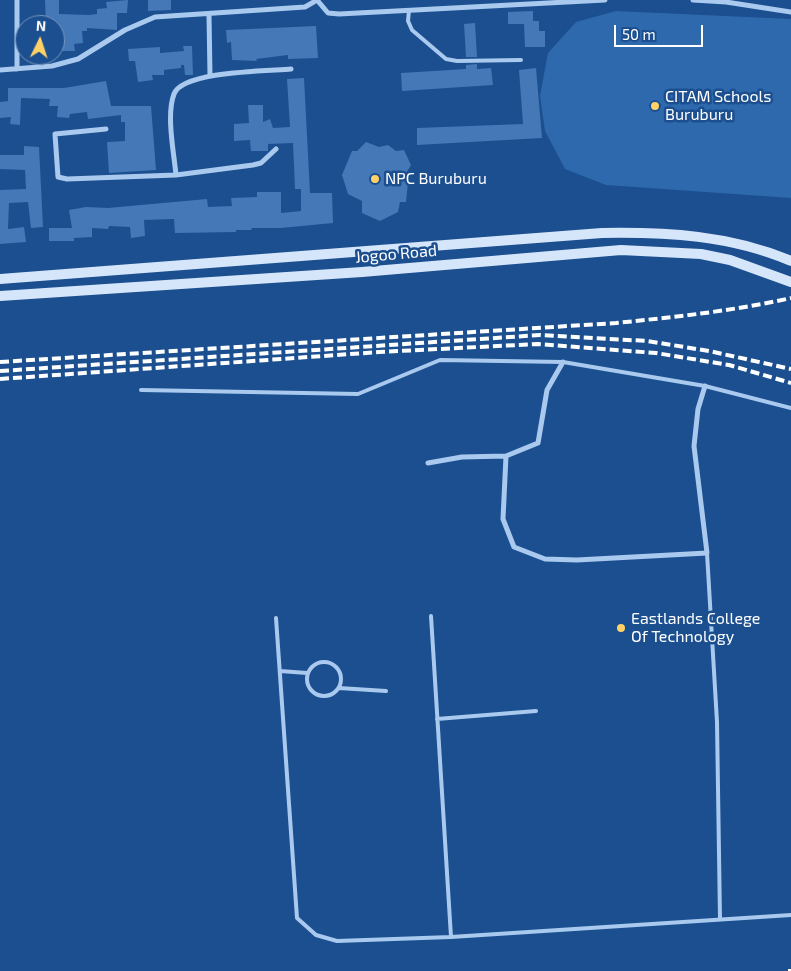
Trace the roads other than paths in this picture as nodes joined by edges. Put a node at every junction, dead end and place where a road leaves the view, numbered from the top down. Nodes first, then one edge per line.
1 (17, 0) edge
2 (317, 0) edge
3 (605, 0) edge
4 (693, 0) edge
5 (409, 10) junction
6 (791, 12) edge
7 (209, 15) junction
8 (521, 60) dead end
9 (17, 69) junction
10 (291, 69) dead end
11 (0, 70) edge
12 (210, 76) junction
13 (106, 129) dead end
14 (276, 149) dead end
15 (176, 175) junction
16 (791, 261) edge
17 (0, 279) edge
18 (791, 282) edge
19 (0, 296) edge
20 (562, 362) junction
21 (705, 386) junction
22 (141, 390) dead end
23 (791, 408) edge
24 (506, 456) junction
25 (428, 463) dead end
26 (707, 553) junction
27 (431, 616) dead end
28 (276, 618) dead end
29 (280, 671) junction
30 (307, 673) junction
31 (339, 688) junction
32 (386, 692) dead end
33 (536, 711) dead end
34 (437, 719) junction
35 (791, 915) edge
36 (720, 919) junction
37 (452, 938) junction

1 - 9 street
2 - 5 street
2 - 7 street
3 - 5 street
4 - 6 street
5 - 8 lane
7 - 9 street
7 - 12 street
9 - 11 street
10 - 12 street
12 - 15 street
13 - 15 street
14 - 15 street
16 - 17 main road, Jogoo Road
18 - 19 main road, Jogoo Road
20 - 21 lane
20 - 22 lane
20 - 24 street
21 - 23 lane
21 - 26 street
24 - 25 street
24 - 26 street
26 - 36 lane
27 - 34 lane
28 - 29 lane
29 - 30 lane
29 - 37 lane
30 - 31 lane
30 - 31 lane
31 - 32 lane
33 - 34 lane
34 - 37 lane
35 - 36 lane
36 - 37 lane

